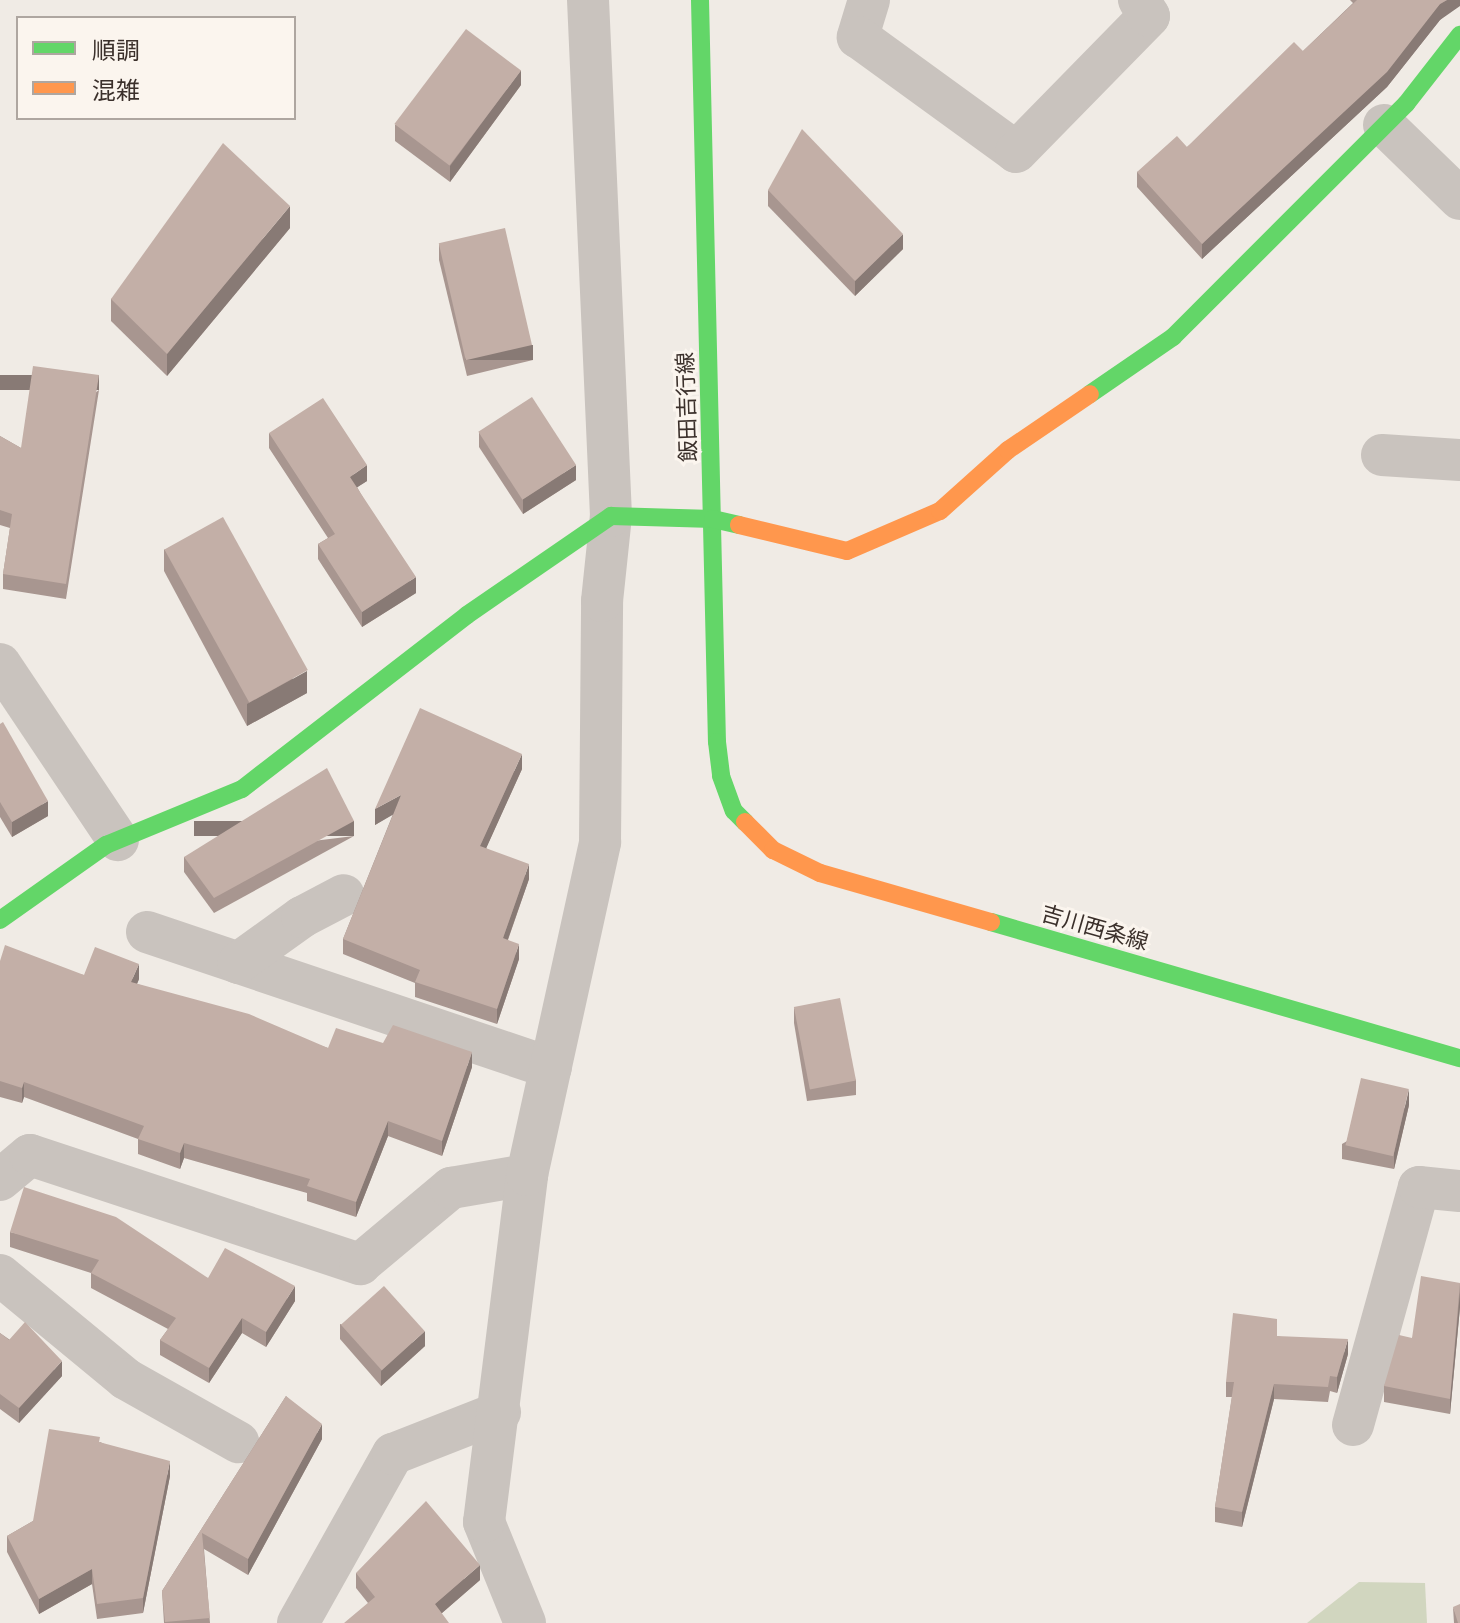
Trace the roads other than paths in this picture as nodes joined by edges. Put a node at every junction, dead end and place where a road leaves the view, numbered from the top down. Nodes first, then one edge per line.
1 (588, 0) edge
2 (700, 0) edge
3 (869, 0) edge
4 (1139, 0) edge
5 (1460, 35) edge
6 (1384, 125) junction
7 (1460, 199) edge
8 (1382, 455) dead end
9 (1460, 460) edge
10 (611, 516) junction
11 (713, 519) junction
12 (0, 664) edge
13 (734, 811) joint
14 (118, 840) junction
15 (344, 895) dead end
16 (0, 920) edge
17 (147, 932) dead end
18 (238, 963) junction
19 (1460, 1058) edge
20 (551, 1068) junction
21 (527, 1175) junction
22 (0, 1180) edge
23 (1460, 1191) edge
24 (0, 1275) edge
25 (500, 1412) junction
26 (1353, 1425) dead end
27 (238, 1442) dead end
28 (298, 1623) edge
29 (525, 1623) edge

1 - 10 street
2 - 11 street, 飯田吉行線
3 - 4 street
5 - 6 street
6 - 7 street
6 - 11 street
8 - 9 street
10 - 11 street
10 - 14 street
10 - 20 street
11 - 13 street, 飯田吉行線
12 - 14 street
13 - 19 street, 吉川西条線
14 - 16 street
15 - 18 street
17 - 18 street
18 - 20 street
20 - 21 street
21 - 22 street
21 - 25 street
23 - 26 street
24 - 27 street
25 - 28 street
25 - 29 street

